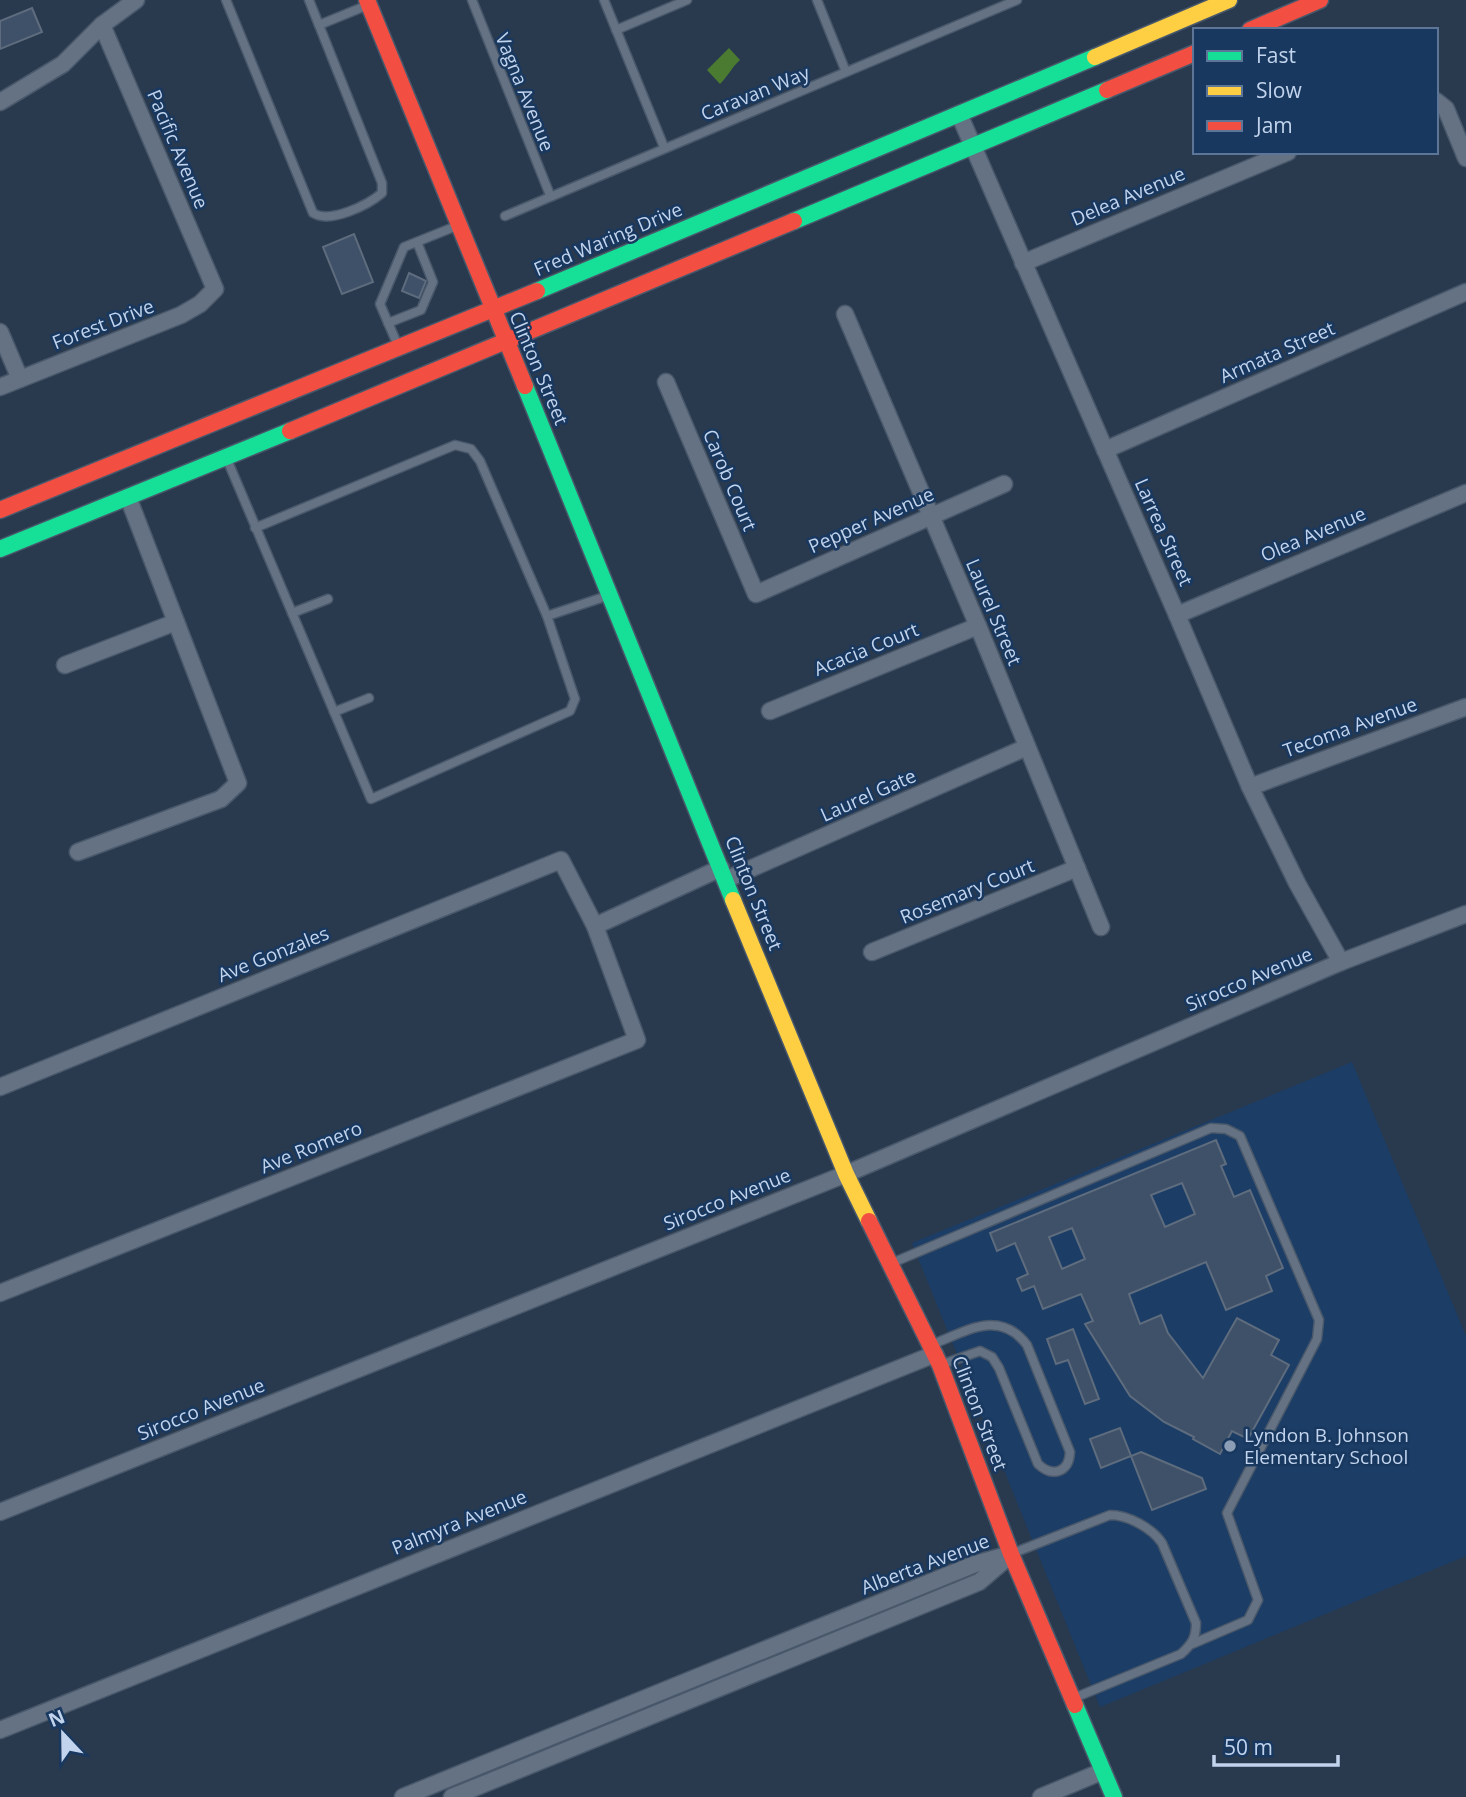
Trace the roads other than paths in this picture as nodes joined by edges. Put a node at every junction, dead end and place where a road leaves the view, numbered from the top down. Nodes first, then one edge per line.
1 (136, 0) edge
2 (237, 0) edge
3 (309, 0) edge
4 (472, 0) edge
5 (604, 0) edge
6 (687, 0) edge
7 (817, 0) edge
8 (1017, 0) edge
9 (1229, 0) edge
10 (1320, 0) edge
11 (226, 2) edge
12 (368, 2) edge
13 (102, 25) junction
14 (319, 25) junction
15 (1255, 28) edge
16 (616, 30) junction
17 (1193, 54) edge
18 (846, 72) junction
19 (0, 102) edge
20 (1438, 103) edge
21 (959, 114) junction
22 (664, 147) junction
23 (972, 147) junction
24 (1283, 154) edge
25 (1466, 158) edge
26 (550, 195) junction
27 (505, 216) dead end
28 (459, 225) junction
29 (417, 242) junction
30 (1023, 263) junction
31 (215, 289) joint
32 (1466, 292) edge
33 (492, 310) junction
34 (845, 314) dead end
35 (388, 323) junction
36 (0, 332) edge
37 (506, 342) junction
38 (399, 348) junction
39 (20, 379) junction
40 (666, 382) dead end
41 (0, 387) edge
42 (1105, 450) junction
43 (226, 457) junction
44 (1004, 484) dead end
45 (1466, 492) edge
46 (128, 497) junction
47 (0, 510) edge
48 (930, 517) junction
49 (255, 528) junction
50 (0, 549) edge
51 (756, 594) joint
52 (608, 596) junction
53 (328, 599) dead end
54 (292, 613) junction
55 (1177, 615) junction
56 (547, 616) junction
57 (176, 622) junction
58 (978, 626) junction
59 (65, 665) dead end
60 (369, 698) dead end
61 (1466, 707) edge
62 (771, 711) dead end
63 (334, 712) junction
64 (1027, 747) junction
65 (1250, 787) junction
66 (78, 852) dead end
67 (1077, 868) junction
68 (723, 874) junction
69 (1466, 914) edge
70 (595, 926) junction
71 (1101, 927) dead end
72 (872, 952) dead end
73 (1341, 962) junction
74 (0, 1087) edge
75 (846, 1174) junction
76 (890, 1264) junction
77 (0, 1293) edge
78 (935, 1354) junction
79 (0, 1512) edge
80 (1011, 1554) junction
81 (1192, 1644) junction
82 (1071, 1699) junction
83 (0, 1730) edge
84 (1103, 1771) junction
85 (403, 1797) edge
86 (452, 1797) edge
87 (1041, 1797) edge
88 (1114, 1797) edge

1 - 13 street
2 - 11 lane
3 - 14 lane
4 - 26 lane, Vagna Avenue
5 - 16 lane
6 - 16 lane
7 - 18 lane
8 - 18 lane, Caravan Way
9 - 21 main road, Fred Waring Drive
10 - 15 main road
11 - 14 lane
12 - 14 lane
12 - 28 main road, Clinton Street
13 - 19 street
13 - 31 street, Pacific Avenue
16 - 22 lane
17 - 23 main road
18 - 22 lane, Caravan Way
20 - 25 street
21 - 23 street, Larrea Street
21 - 33 main road, Fred Waring Drive
22 - 26 lane, Caravan Way
23 - 30 street, Larrea Street
23 - 37 main road
24 - 30 street, Delea Avenue
26 - 27 lane, Caravan Way
28 - 29 lane
28 - 33 main road, Clinton Street
29 - 35 lane
29 - 35 lane
30 - 42 street, Larrea Street
31 - 39 street, Forest Drive
32 - 42 street, Armata Street
33 - 37 main road, Clinton Street
33 - 38 main road, Fred Waring Drive
34 - 48 street, Laurel Street
35 - 38 lane
36 - 39 street
37 - 43 main road
37 - 52 main road, Clinton Street
38 - 47 main road, Fred Waring Drive
39 - 41 street, Forest Drive
40 - 51 street, Carob Court
42 - 55 street, Larrea Street
43 - 46 main road
43 - 49 lane
44 - 48 street, Pepper Avenue
45 - 55 street, Olea Avenue
46 - 50 main road
46 - 57 street
48 - 51 street, Pepper Avenue
48 - 58 street, Laurel Street
49 - 54 lane
49 - 56 lane
52 - 56 lane
52 - 68 main road, Clinton Street
53 - 54 lane
54 - 63 lane
55 - 65 street, Larrea Street
56 - 63 lane
57 - 59 street
57 - 66 street
58 - 62 street, Acacia Court
58 - 64 street, Laurel Street
60 - 63 lane
61 - 65 street, Tecoma Avenue
64 - 67 street, Laurel Street
64 - 68 street, Laurel Gate
65 - 73 street, Larrea Street
67 - 71 street, Laurel Street
67 - 72 street, Rosemary Court
68 - 70 street, Laurel Gate
68 - 75 main road, Clinton Street
69 - 73 street, Sirocco Avenue
70 - 74 street, Ave Gonzales
70 - 77 street, Ave Romero
73 - 75 street, Sirocco Avenue
75 - 76 main road, Clinton Street
75 - 79 street, Sirocco Avenue
76 - 78 main road, Clinton Street
76 - 81 lane
78 - 78 lane
78 - 80 main road, Clinton Street
78 - 83 street, Palmyra Avenue
80 - 81 lane
80 - 82 main road, Clinton Street
80 - 85 street, Alberta Avenue
80 - 86 street, Alberta Avenue
81 - 82 lane
82 - 84 main road, Clinton Street
84 - 87 street
84 - 88 main road, Clinton Street

